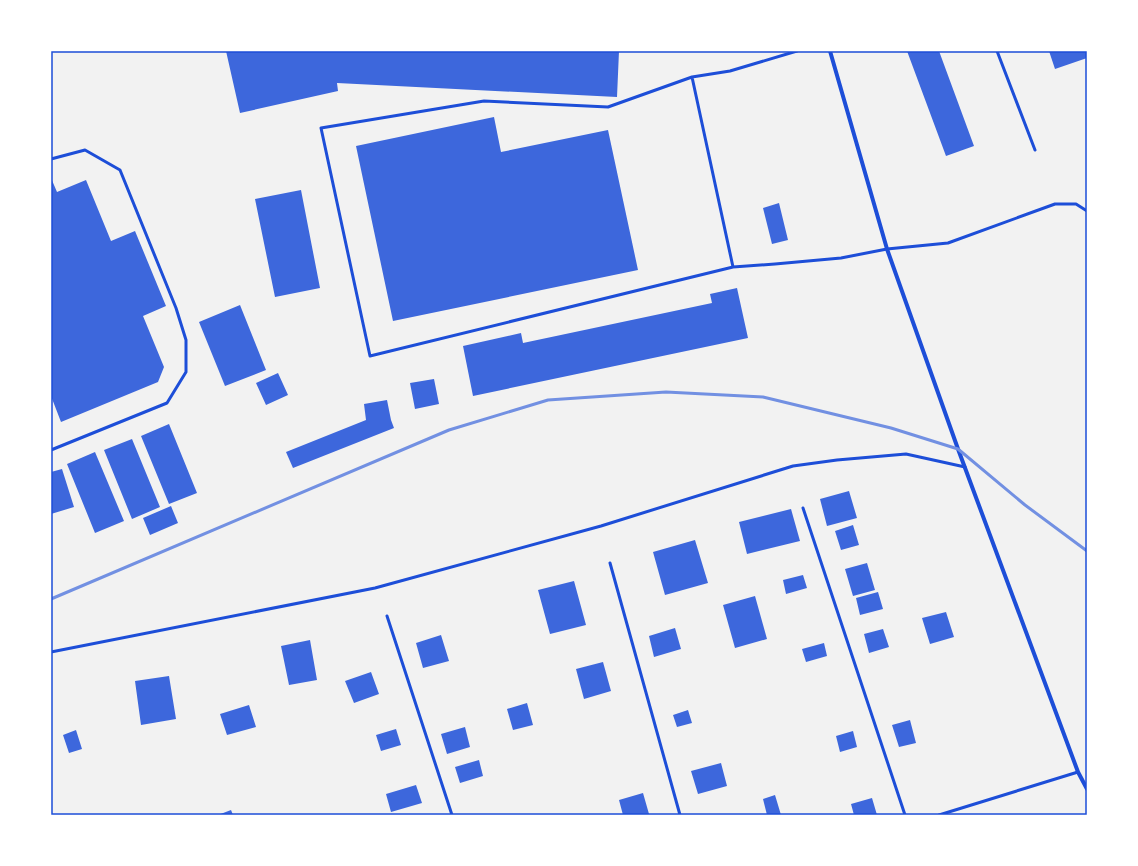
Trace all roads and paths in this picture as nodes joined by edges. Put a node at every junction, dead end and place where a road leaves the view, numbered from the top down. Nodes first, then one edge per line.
1 (797, 51) edge
2 (830, 51) edge
3 (997, 51) edge
4 (692, 77) junction
5 (1035, 150) dead end
6 (51, 159) edge
7 (1087, 211) edge
8 (887, 250) junction
9 (733, 267) junction
10 (51, 450) edge
11 (966, 466) junction
12 (803, 508) dead end
13 (610, 563) dead end
14 (387, 616) dead end
15 (51, 652) edge
16 (1078, 772) junction
17 (1087, 788) edge
18 (452, 815) edge
19 (680, 815) edge
20 (905, 815) edge
21 (940, 815) edge

1 - 4 lane
2 - 8 street
3 - 5 lane
4 - 9 lane
4 - 9 lane
6 - 10 lane
7 - 8 lane
8 - 9 lane
8 - 11 street
11 - 15 lane
11 - 16 street
12 - 20 lane
13 - 19 lane
14 - 18 lane
16 - 17 street
16 - 21 lane

